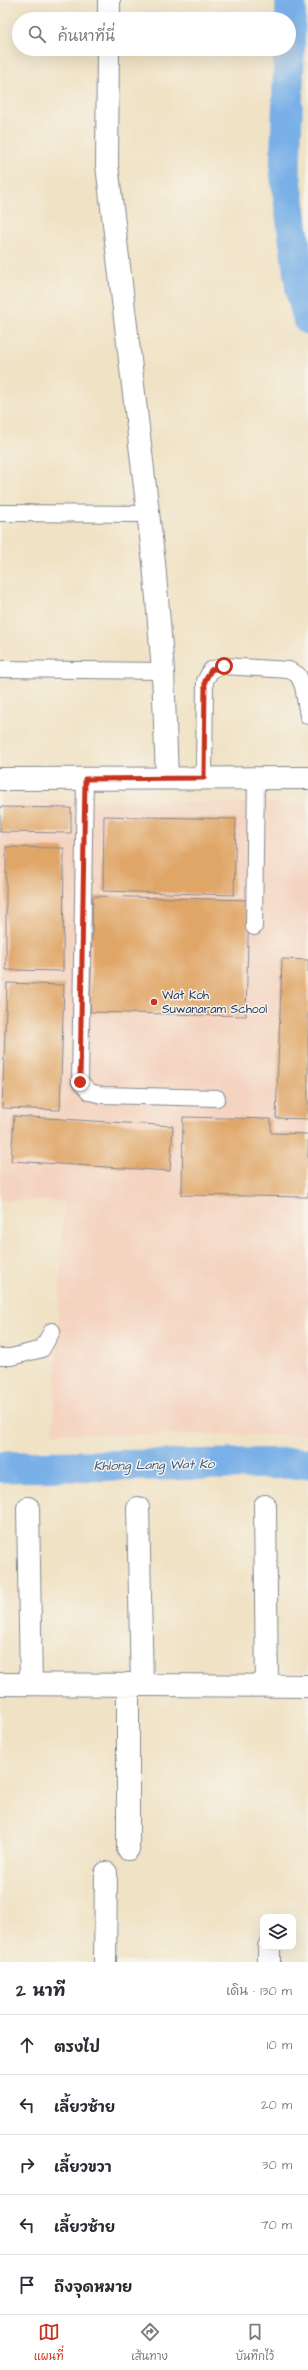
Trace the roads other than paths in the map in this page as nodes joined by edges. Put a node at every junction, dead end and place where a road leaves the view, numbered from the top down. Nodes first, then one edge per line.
1 (109, 0) edge
2 (109, 12) edge
3 (108, 56) edge
4 (0, 513) edge
5 (148, 514) junction
6 (0, 669) edge
7 (163, 671) junction
8 (308, 716) edge
9 (166, 778) junction
10 (204, 778) junction
11 (256, 778) junction
12 (308, 778) edge
13 (0, 779) edge
14 (85, 779) junction
15 (254, 926) dead end
16 (218, 1098) dead end
17 (52, 1331) dead end
18 (0, 1357) edge
19 (265, 1506) dead end
20 (28, 1508) dead end
21 (138, 1508) dead end
22 (0, 1684) edge
23 (31, 1684) junction
24 (135, 1684) junction
25 (267, 1684) junction
26 (308, 1686) edge
27 (128, 1849) dead end
28 (106, 1873) dead end
29 (269, 1950) edge
30 (105, 1962) edge
31 (269, 1962) edge

1 - 2 street
3 - 5 street
4 - 5 lane
5 - 7 street
6 - 7 lane
7 - 9 street
8 - 10 lane
9 - 10 street
9 - 14 street
10 - 11 street
11 - 12 street
11 - 15 lane
13 - 14 street
14 - 16 lane
17 - 18 lane
19 - 25 street
20 - 23 street
21 - 24 street
22 - 23 street
23 - 24 street
24 - 25 street
24 - 27 street
25 - 26 street
28 - 30 street
29 - 31 street

